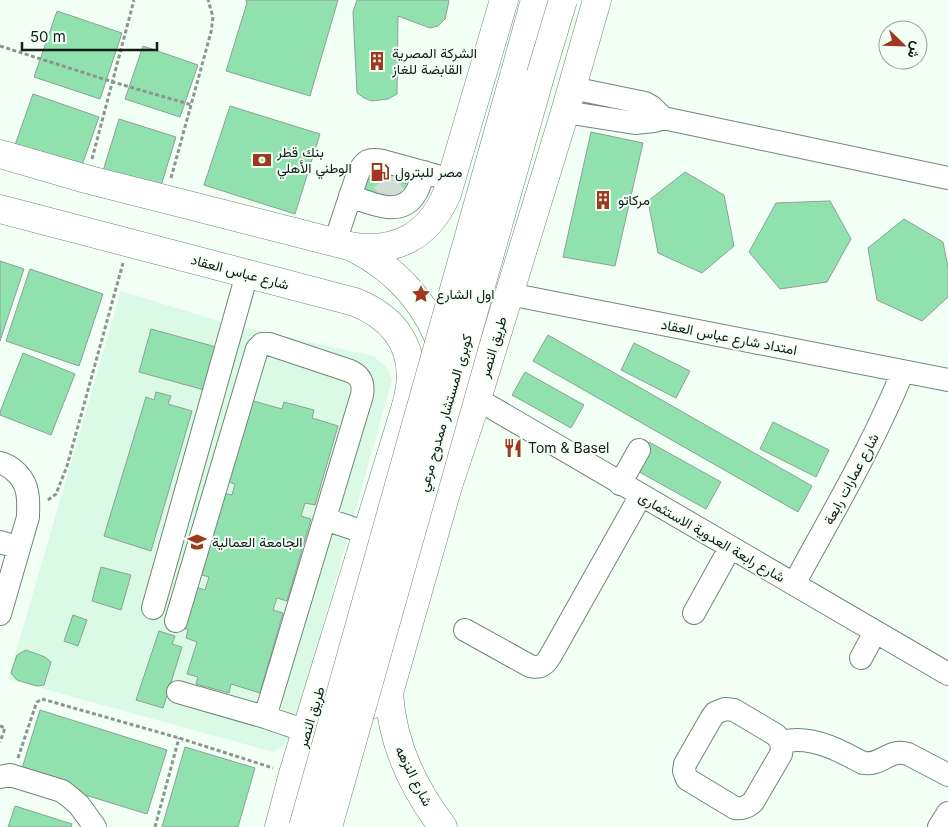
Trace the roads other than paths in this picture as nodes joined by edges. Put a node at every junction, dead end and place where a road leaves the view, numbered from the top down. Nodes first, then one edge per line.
1 (504, 0) edge
2 (535, 0) edge
3 (562, 0) edge
4 (597, 0) edge
5 (569, 100) junction
6 (0, 154) edge
7 (948, 178) edge
8 (398, 184) junction
9 (449, 187) junction
10 (350, 196) junction
11 (539, 198) junction
12 (0, 209) edge
13 (342, 244) junction
14 (247, 274) junction
15 (509, 294) junction
16 (903, 371) junction
17 (948, 380) edge
18 (477, 399) junction
19 (406, 406) joint
20 (639, 450) dead end
21 (0, 463) edge
22 (620, 484) junction
23 (448, 486) junction
24 (640, 495) junction
25 (325, 519) junction
26 (367, 533) junction
27 (10, 545) edge
28 (730, 548) junction
29 (794, 584) junction
30 (152, 608) dead end
31 (694, 613) dead end
32 (0, 614) edge
33 (176, 621) dead end
34 (465, 630) dead end
35 (876, 632) junction
36 (861, 658) dead end
37 (324, 673) junction
38 (948, 674) edge
39 (178, 692) dead end
40 (389, 693) junction
41 (265, 717) junction
42 (306, 731) junction
43 (781, 742) junction
44 (948, 775) edge
45 (6, 776) edge
46 (948, 813) edge
47 (95, 827) edge
48 (279, 827) edge
49 (303, 827) edge
50 (328, 827) edge
51 (342, 827) edge
52 (443, 827) edge
53 (939, 827) edge

1 - 9 main road
2 - 49 main road, كوبرى المستشار ممدوح مرعي, bridge
3 - 50 main road, كوبرى المستشار ممدوح مرعي, bridge
4 - 5 main road, طريق النصر
5 - 7 street
5 - 11 main road, طريق النصر
6 - 13 main road
8 - 9 street
8 - 10 street
8 - 10 street
9 - 11 main road
9 - 13 main road
10 - 13 street
11 - 15 main road, طريق النصر
12 - 14 main road, شارع عباس العقاد
13 - 23 main road
14 - 19 main road, شارع عباس العقاد
14 - 30 street
15 - 16 street, امتداد شارع عباس العقاد
15 - 18 main road, طريق النصر
16 - 17 street, امتداد شارع عباس العقاد
16 - 29 street, شارع عمارات رابعة
18 - 22 street, شارع رابعة العدوية الاستثمارى
18 - 23 main road, طريق النصر
19 - 26 main road, طريق النصر
20 - 22 street
21 - 27 street
22 - 24 street, شارع رابعة العدوية الاستثمارى
23 - 40 main road, طريق النصر
24 - 28 street, شارع رابعة العدوية الاستثمارى
24 - 34 street
25 - 26 street
25 - 33 street
25 - 41 street
26 - 37 main road, طريق النصر
27 - 32 street
28 - 29 street, شارع رابعة العدوية الاستثمارى
28 - 31 street
29 - 35 street, شارع رابعة العدوية الاستثمارى
35 - 36 street
35 - 38 street, شارع رابعة العدوية الاستثمارى
37 - 40 main road
37 - 42 main road, طريق النصر
37 - 51 main road
39 - 41 street
40 - 52 main road, شارع النزهه
41 - 42 street
42 - 48 main road, طريق النصر
43 - 43 street
43 - 44 street
45 - 47 street
46 - 53 street

